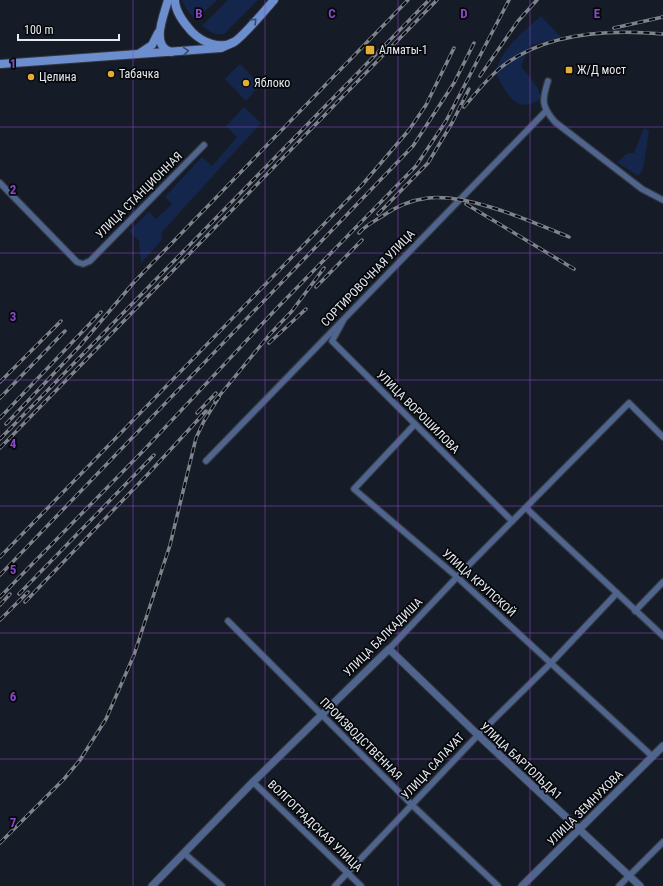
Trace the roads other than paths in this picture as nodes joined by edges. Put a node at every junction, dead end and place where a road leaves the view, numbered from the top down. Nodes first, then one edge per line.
1 (168, 0) edge
2 (174, 0) edge
3 (274, 0) edge
4 (162, 23) junction
5 (234, 42) junction
6 (172, 52) junction
7 (134, 55) junction
8 (0, 64) edge
9 (548, 81) dead end
10 (546, 112) junction
11 (204, 145) dead end
12 (0, 183) edge
13 (663, 200) edge
14 (348, 313) junction
15 (414, 424) junction
16 (663, 437) edge
17 (206, 461) dead end
18 (526, 508) junction
19 (512, 521) junction
20 (457, 577) junction
21 (663, 582) edge
22 (616, 594) junction
23 (636, 611) junction
24 (228, 621) dead end
25 (663, 636) edge
26 (389, 649) junction
27 (551, 663) junction
28 (321, 715) junction
29 (478, 735) junction
30 (663, 746) edge
31 (652, 756) junction
32 (253, 782) junction
33 (412, 805) junction
34 (578, 830) junction
35 (663, 842) edge
36 (185, 854) junction
37 (348, 874) junction
38 (629, 875) junction
39 (152, 886) edge
40 (222, 886) edge
41 (335, 886) edge
42 (361, 886) edge
43 (498, 886) edge
44 (522, 886) edge
45 (619, 886) edge
46 (640, 886) edge

1 - 4 main road
2 - 5 main road
5 -> 3 main road
4 - 6 main road
4 - 7 main road
6 -> 5 main road
6 - 7 main road
7 - 8 main road
9 - 10 street
10 - 13 street
10 - 14 street, СОРТИРОВОЧНАЯ УЛИЦА
11 - 12 street, УЛИЦА СТАНЦИОННАЯ
14 - 15 street, УЛИЦА ВОРОШИЛОВА
14 - 17 street, СОРТИРОВОЧНАЯ УЛИЦА
15 - 19 street, УЛИЦА ВОРОШИЛОВА
15 - 20 street, УЛИЦА КРУПСКОЙ
16 - 18 street, УЛИЦА БАЛКАДИША
18 - 19 street, УЛИЦА БАЛКАДИША
18 - 22 street
19 - 20 street, УЛИЦА БАЛКАДИША
20 - 26 street, УЛИЦА БАЛКАДИША
20 - 27 street, УЛИЦА КРУПСКОЙ
21 - 23 street
22 - 23 street
22 - 27 street, УЛИЦА САЛАУАТ
23 - 25 street
24 - 28 street, ПРОИЗВОДСТВЕННАЯ
26 - 28 street, УЛИЦА БАЛКАДИША
26 - 29 street, УЛИЦА БАРТОЛЬДА1
27 - 29 street, УЛИЦА САЛАУАТ
27 - 31 street, УЛИЦА КРУПСКОЙ
28 - 32 street, УЛИЦА БАЛКАДИША
28 - 33 street, ПРОИЗВОДСТВЕННАЯ
29 - 33 street, УЛИЦА САЛАУАТ
29 - 34 street, УЛИЦА БАРТОЛЬДА1
30 - 31 street, УЛИЦА ЗЕМНУХОВА
31 - 34 street, УЛИЦА ЗЕМНУХОВА
32 - 36 street, УЛИЦА БАЛКАДИША
32 - 37 street, ВОЛГОГРАДСКАЯ УЛИЦА
33 - 37 street, УЛИЦА САЛАУАТ
33 - 43 street, ПРОИЗВОДСТВЕННАЯ
34 - 38 street, УЛИЦА БАРТОЛЬДА1
34 - 44 street, УЛИЦА ЗЕМНУХОВА
35 - 38 street
36 - 39 street, УЛИЦА БАЛКАДИША
36 - 40 street
37 - 41 street, УЛИЦА САЛАУАТ
37 - 42 street, ВОЛГОГРАДСКАЯ УЛИЦА
38 - 45 street
38 - 46 street, УЛИЦА БАРТОЛЬДА1

